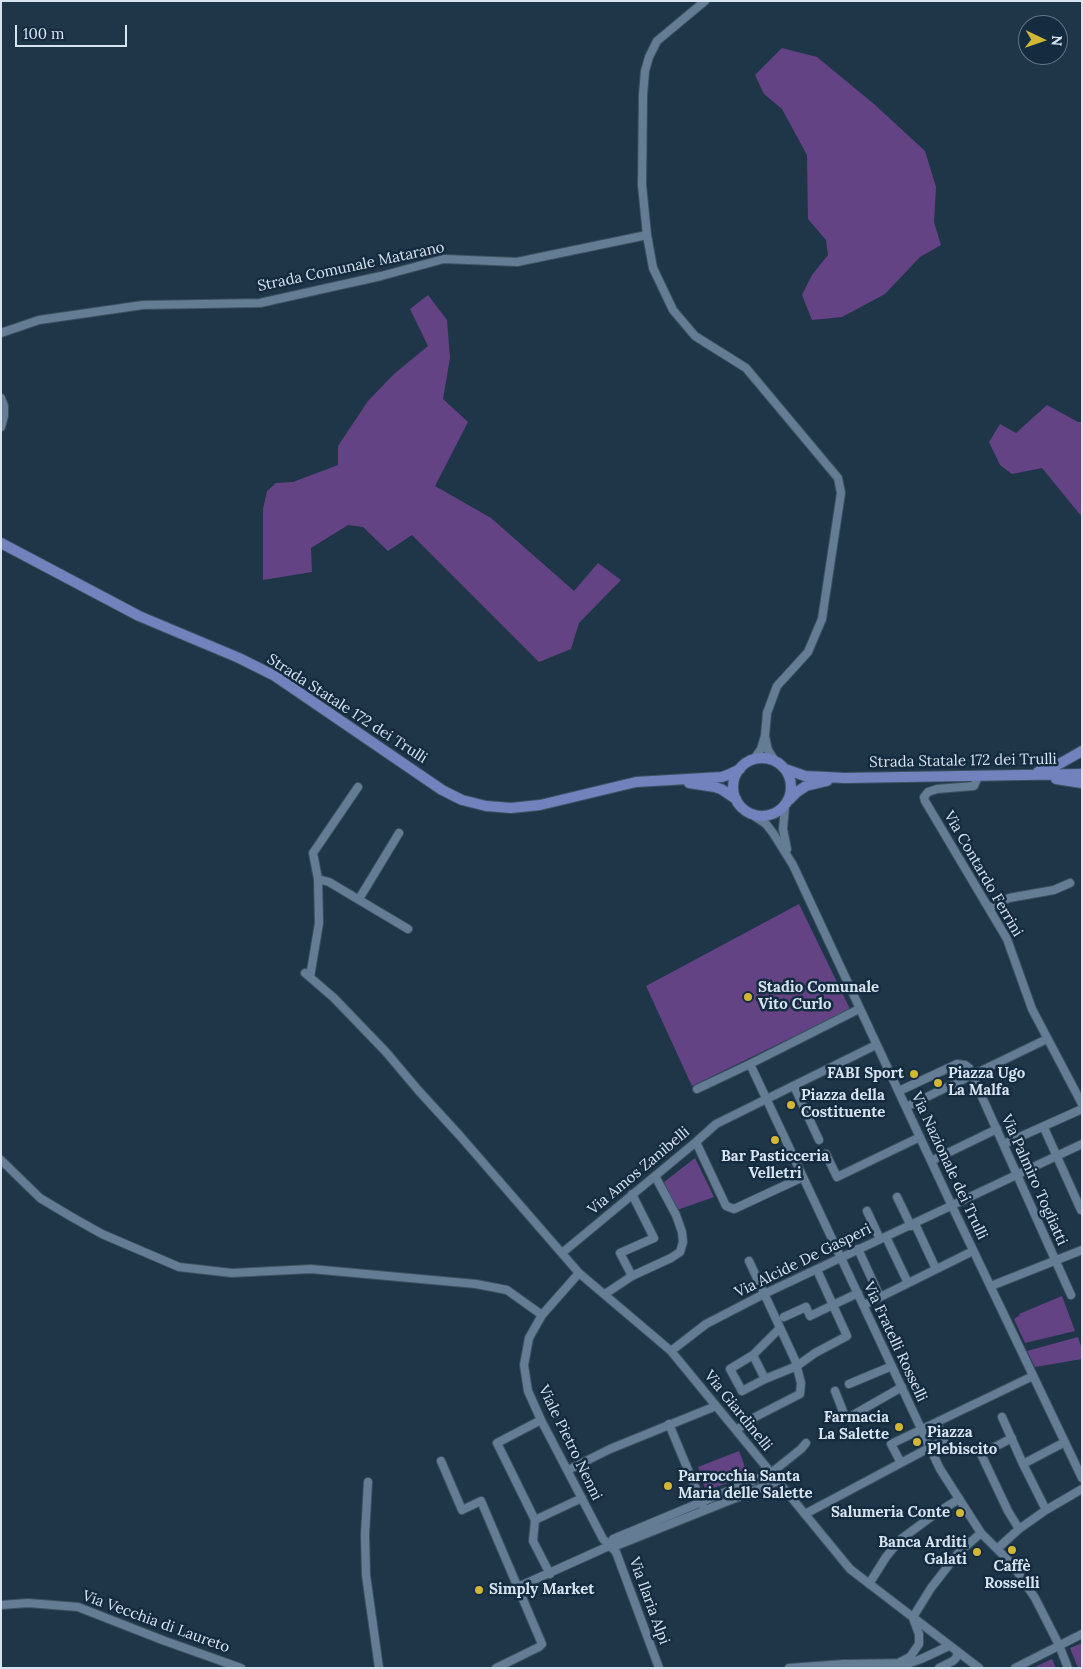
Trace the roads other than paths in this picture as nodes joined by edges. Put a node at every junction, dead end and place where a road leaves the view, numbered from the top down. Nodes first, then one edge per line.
1 (705, 1) edge
2 (647, 236) junction
3 (1, 333) edge
4 (1, 398) edge
5 (1, 427) edge
6 (1, 543) edge
7 (766, 736) junction
8 (1082, 751) edge
9 (754, 759) junction
10 (775, 761) junction
11 (740, 769) junction
12 (785, 769) junction
13 (1082, 774) edge
14 (1028, 775) junction
15 (978, 776) junction
16 (845, 778) junction
17 (666, 780) junction
18 (1082, 783) edge
19 (358, 787) dead end
20 (736, 800) junction
21 (787, 803) junction
22 (754, 816) junction
23 (399, 833) dead end
24 (793, 865) junction
25 (318, 879) junction
26 (1070, 883) dead end
27 (359, 899) junction
28 (989, 908) junction
29 (408, 928) dead end
30 (859, 1009) junction
31 (1047, 1040) junction
32 (876, 1045) junction
33 (750, 1064) junction
34 (972, 1076) junction
35 (794, 1086) junction
36 (697, 1089) dead end
37 (899, 1091) junction
38 (766, 1098) junction
39 (1082, 1104) edge
40 (906, 1107) junction
41 (1082, 1109) edge
42 (997, 1129) junction
43 (1045, 1130) dead end
44 (920, 1137) junction
45 (819, 1140) dead end
46 (696, 1142) junction
47 (1004, 1144) junction
48 (1082, 1144) edge
49 (826, 1154) dead end
50 (1057, 1156) junction
51 (1, 1160) edge
52 (931, 1161) junction
53 (1018, 1175) junction
54 (655, 1176) junction
55 (803, 1177) junction
56 (632, 1194) junction
57 (897, 1197) dead end
58 (952, 1206) junction
59 (1080, 1210) dead end
60 (867, 1211) dead end
61 (913, 1225) junction
62 (883, 1238) junction
63 (858, 1249) junction
64 (974, 1250) junction
65 (1082, 1250) edge
66 (562, 1253) junction
67 (841, 1258) junction
68 (1055, 1260) junction
69 (749, 1261) dead end
70 (936, 1269) junction
71 (817, 1270) junction
72 (579, 1274) junction
73 (632, 1276) junction
74 (908, 1283) junction
75 (991, 1286) junction
76 (858, 1293) junction
77 (605, 1294) junction
78 (764, 1294) junction
79 (1071, 1295) dead end
80 (880, 1297) junction
81 (864, 1305) junction
82 (833, 1306) junction
83 (542, 1315) junction
84 (784, 1317) dead end
85 (780, 1328) junction
86 (671, 1351) junction
87 (754, 1355) junction
88 (797, 1366) junction
89 (892, 1366) junction
90 (1034, 1376) junction
91 (765, 1379) junction
92 (849, 1384) dead end
93 (902, 1387) junction
94 (835, 1391) dead end
95 (716, 1406) junction
96 (1002, 1417) dead end
97 (541, 1420) junction
98 (936, 1423) junction
99 (670, 1424) junction
100 (736, 1430) junction
101 (921, 1430) junction
102 (1012, 1438) junction
103 (1065, 1442) junction
104 (806, 1443) dead end
105 (929, 1448) junction
106 (441, 1461) dead end
107 (901, 1463) junction
108 (1023, 1464) junction
109 (568, 1470) junction
110 (771, 1473) junction
111 (1082, 1478) edge
112 (778, 1481) junction
113 (368, 1482) dead end
114 (1082, 1490) edge
115 (582, 1498) junction
116 (959, 1499) junction
117 (702, 1502) junction
118 (705, 1510) junction
119 (1046, 1510) junction
120 (805, 1514) junction
121 (535, 1520) junction
122 (1020, 1529) junction
123 (982, 1533) junction
124 (609, 1546) junction
125 (997, 1549) junction
126 (550, 1574) junction
127 (869, 1584) junction
128 (518, 1587) junction
129 (1, 1605) edge
130 (913, 1616) junction
131 (1082, 1634) edge
132 (1059, 1645) junction
133 (950, 1646) junction
134 (958, 1652) junction
135 (897, 1663) junction
136 (885, 1665) edge
137 (817, 1666) edge
138 (241, 1668) edge
139 (379, 1668) edge
140 (496, 1668) edge
141 (659, 1668) edge
142 (788, 1668) edge
143 (940, 1668) edge
144 (980, 1668) edge
145 (1015, 1668) edge
146 (1068, 1668) edge

1 - 2 street
2 - 3 street, Strada Comunale Matarano
2 - 7 street
4 - 5 street
6 - 17 main road, Strada Statale 172 dei Trulli
7 - 9 street
7 - 10 street
8 - 14 main road
9 - 10 main road
9 - 11 main road, Strada Statale 172 dei Trulli
10 - 12 main road, Strada Statale 172 dei Trulli
11 - 17 main road, Strada Statale 172 dei Trulli
11 - 20 main road
12 - 16 main road, Strada Statale 172 dei Trulli
12 - 21 main road
13 - 14 main road, Strada Statale 172 dei Trulli
14 - 15 main road, Strada Statale 172 dei Trulli
14 - 18 main road
15 - 16 main road, Strada Statale 172 dei Trulli
15 - 28 street, Via Contardo Ferrini
16 - 21 main road, Strada Statale 172 dei Trulli
17 - 20 main road, Strada Statale 172 dei Trulli
19 - 25 street
20 - 22 main road, Strada Statale 172 dei Trulli
21 - 22 main road, Strada Statale 172 dei Trulli
21 - 24 street, Via Nazionale dei Trulli
22 - 24 street, Via Nazionale dei Trulli
23 - 27 street
24 - 30 street, Via Nazionale dei Trulli
25 - 27 street
25 - 66 street, Via Giardinelli
26 - 28 street
27 - 29 street
28 - 31 street, Via Contardo Ferrini
30 - 32 street, Via Nazionale dei Trulli
30 - 33 street
31 - 34 street
31 - 39 street, Via Contardo Ferrini
32 - 35 street
32 - 37 street, Via Nazionale dei Trulli
33 - 36 street
33 - 38 street, Via Fratelli Rosselli
34 - 37 street
34 - 40 street
34 - 42 street, Via Palmiro Togliatti
35 - 38 street
35 - 45 street
37 - 40 street, Via Nazionale dei Trulli
38 - 46 street, Via Amos Zanibelli
38 - 55 street, Via Fratelli Rosselli
40 - 44 street, Via Nazionale dei Trulli
41 - 47 street
42 - 47 street, Via Palmiro Togliatti
42 - 52 street
43 - 50 street
44 - 49 street
44 - 52 street, Via Nazionale dei Trulli
46 - 54 street, Via Amos Zanibelli
46 - 55 street
47 - 53 street, Via Palmiro Togliatti
48 - 50 street, Via Alcide De Gasperi
50 - 53 street, Via Alcide De Gasperi
50 - 59 street
51 - 83 street
52 - 58 street, Via Nazionale dei Trulli
53 - 58 street, Via Alcide De Gasperi
53 - 68 street, Via Palmiro Togliatti
54 - 56 street, Via Amos Zanibelli
54 - 73 street
55 - 67 street, Via Fratelli Rosselli
56 - 66 street, Via Amos Zanibelli
56 - 73 street
57 - 61 street
58 - 61 street, Via Alcide De Gasperi
58 - 64 street, Via Nazionale dei Trulli
60 - 62 street
61 - 62 street, Via Alcide De Gasperi
61 - 70 street
62 - 63 street, Via Alcide De Gasperi
62 - 74 street
63 - 67 street, Via Alcide De Gasperi
63 - 80 street
64 - 70 street
64 - 75 street, Via Nazionale dei Trulli
65 - 68 street
66 - 72 street, Via Giardinelli
67 - 71 street, Via Alcide De Gasperi
67 - 76 street, Via Fratelli Rosselli
68 - 75 street
68 - 79 street, Via Palmiro Togliatti
69 - 78 street
70 - 74 street
71 - 78 street, Via Alcide De Gasperi
71 - 82 street
72 - 77 street, Via Giardinelli
72 - 83 street, Viale Pietro Nenni
73 - 77 street
74 - 80 street
75 - 90 street, Via Nazionale dei Trulli
76 - 81 street, Via Fratelli Rosselli
76 - 82 street
77 - 86 street, Via Giardinelli
78 - 85 street
78 - 86 street, Via Alcide De Gasperi
80 - 81 street
81 - 89 street, Via Fratelli Rosselli
82 - 84 street
82 - 88 street
83 - 97 street, Viale Pietro Nenni
85 - 87 street
85 - 88 street
86 - 95 street, Via Giardinelli
87 - 91 street
87 - 91 street
88 - 91 street
88 - 100 street
89 - 92 street
89 - 93 street, Via Fratelli Rosselli
90 - 98 street
90 - 103 street, Via Nazionale dei Trulli
93 - 94 street
93 - 101 street, Via Fratelli Rosselli
95 - 99 street
95 - 100 street, Via Giardinelli
96 - 102 street
97 - 109 street, Viale Pietro Nenni
97 - 121 street
98 - 101 street
98 - 105 street
99 - 109 street
99 - 117 street
100 - 110 street, Via Giardinelli
101 - 105 street, Via Fratelli Rosselli
101 - 107 street
102 - 108 street
102 - 122 street
103 - 108 street
103 - 111 street, Via Nazionale dei Trulli
104 - 110 street
105 - 107 street
105 - 116 street, Via Fratelli Rosselli
106 - 128 street
107 - 120 street
108 - 119 street
109 - 115 street, Viale Pietro Nenni
110 - 112 street, Via Giardinelli
110 - 117 street
112 - 118 street
112 - 120 street, Via Giardinelli
113 - 139 street
114 - 119 street
115 - 121 street
115 - 124 street, Viale Pietro Nenni
116 - 123 street, Via Fratelli Rosselli
116 - 127 street
117 - 118 street
117 - 124 street
118 - 124 street
119 - 122 street
120 - 127 street, Via Giardinelli
121 - 126 street
122 - 125 street
123 - 125 street, Via Fratelli Rosselli
123 - 130 street
124 - 126 street
124 - 141 street, Via Ilaria Alpi
125 - 132 street, Via Fratelli Rosselli
126 - 128 street
127 - 130 street, Via Giardinelli
128 - 140 street
129 - 138 street, Via Vecchia di Laureto
130 - 133 street, Via Giardinelli
130 - 135 street
131 - 132 street
132 - 145 street
132 - 146 street, Via Fratelli Rosselli
133 - 134 street, Via Giardinelli
133 - 135 street
134 - 143 street
134 - 144 street, Via Giardinelli
135 - 136 street
136 - 137 street
137 - 142 street

